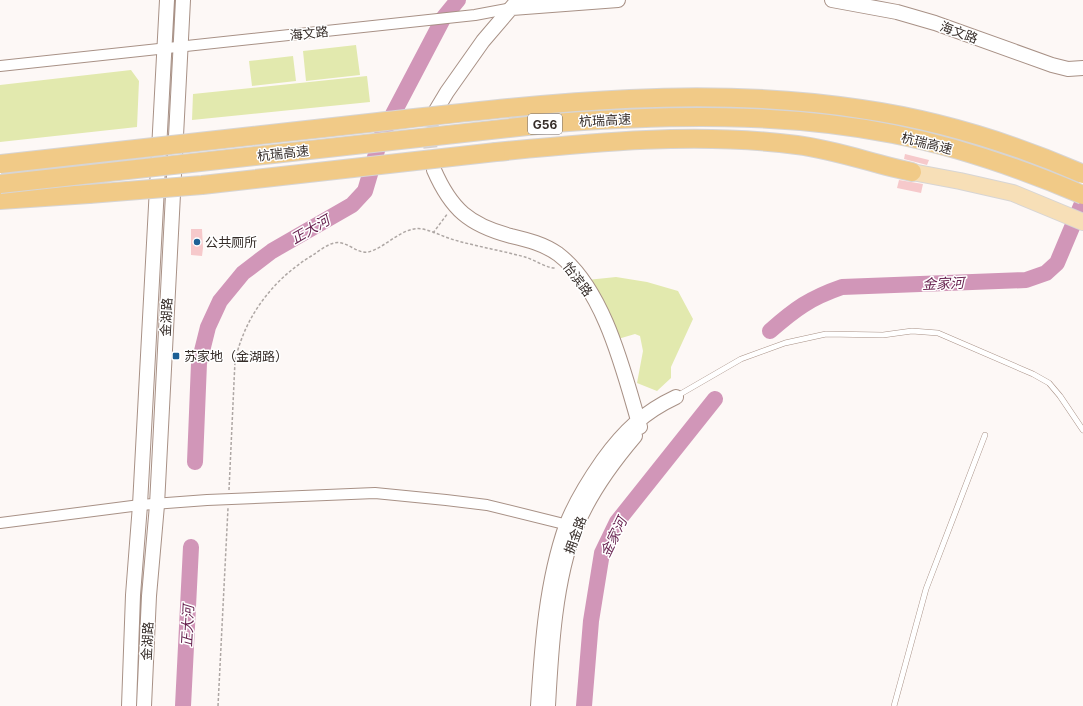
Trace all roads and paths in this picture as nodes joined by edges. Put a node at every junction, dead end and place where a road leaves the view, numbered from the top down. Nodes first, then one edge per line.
1 (166, 0) edge
2 (183, 0) edge
3 (618, 0) edge
4 (832, 0) edge
5 (515, 4) edge
6 (180, 47) junction
7 (163, 48) junction
8 (0, 66) edge
9 (1083, 68) edge
10 (435, 112) tunnel mouth
11 (0, 164) edge
12 (434, 170) tunnel mouth
13 (912, 172) joint
14 (1083, 174) edge
15 (0, 184) edge
16 (1083, 195) edge
17 (0, 200) edge
18 (454, 205) junction
19 (1083, 222) edge
20 (433, 233) junction
21 (564, 260) junction
22 (676, 397) joint
23 (640, 424) junction
24 (1083, 430) edge
25 (985, 435) dead end
26 (229, 499) junction
27 (140, 505) junction
28 (157, 505) junction
29 (0, 523) edge
30 (571, 526) junction
31 (129, 706) edge
32 (144, 706) edge
33 (218, 706) edge
34 (538, 706) edge
35 (548, 706) edge
36 (894, 706) edge

1 - 7 main road, 金湖路
2 - 6 main road, 金湖路
3 - 5 main road, 海文路
4 - 9 main road, 海文路
5 - 6 street, 海文路
5 - 10 main road
6 - 7 street, 海文路
6 - 28 main road, 金湖路
7 - 8 street, 海文路
7 - 27 main road, 金湖路
11 - 14 highway, 杭瑞高速 / G56, bridge
12 - 18 main road, 怡滨路
13 - 17 highway, bridge
13 - 19 main road
15 - 16 highway, 杭瑞高速 / G56, bridge
18 - 20 path
18 - 21 main road, 怡滨路
20 - 21 path
20 - 26 path
21 - 23 main road, 怡滨路
22 - 23 main road
22 - 24 lane
23 - 30 main road
25 - 36 lane
26 - 28 street
26 - 30 street
26 - 33 path
27 - 28 street
27 - 29 street
27 - 31 main road, 金湖路
28 - 32 main road, 金湖路
30 - 34 main road
30 - 35 main road, 拥金路

